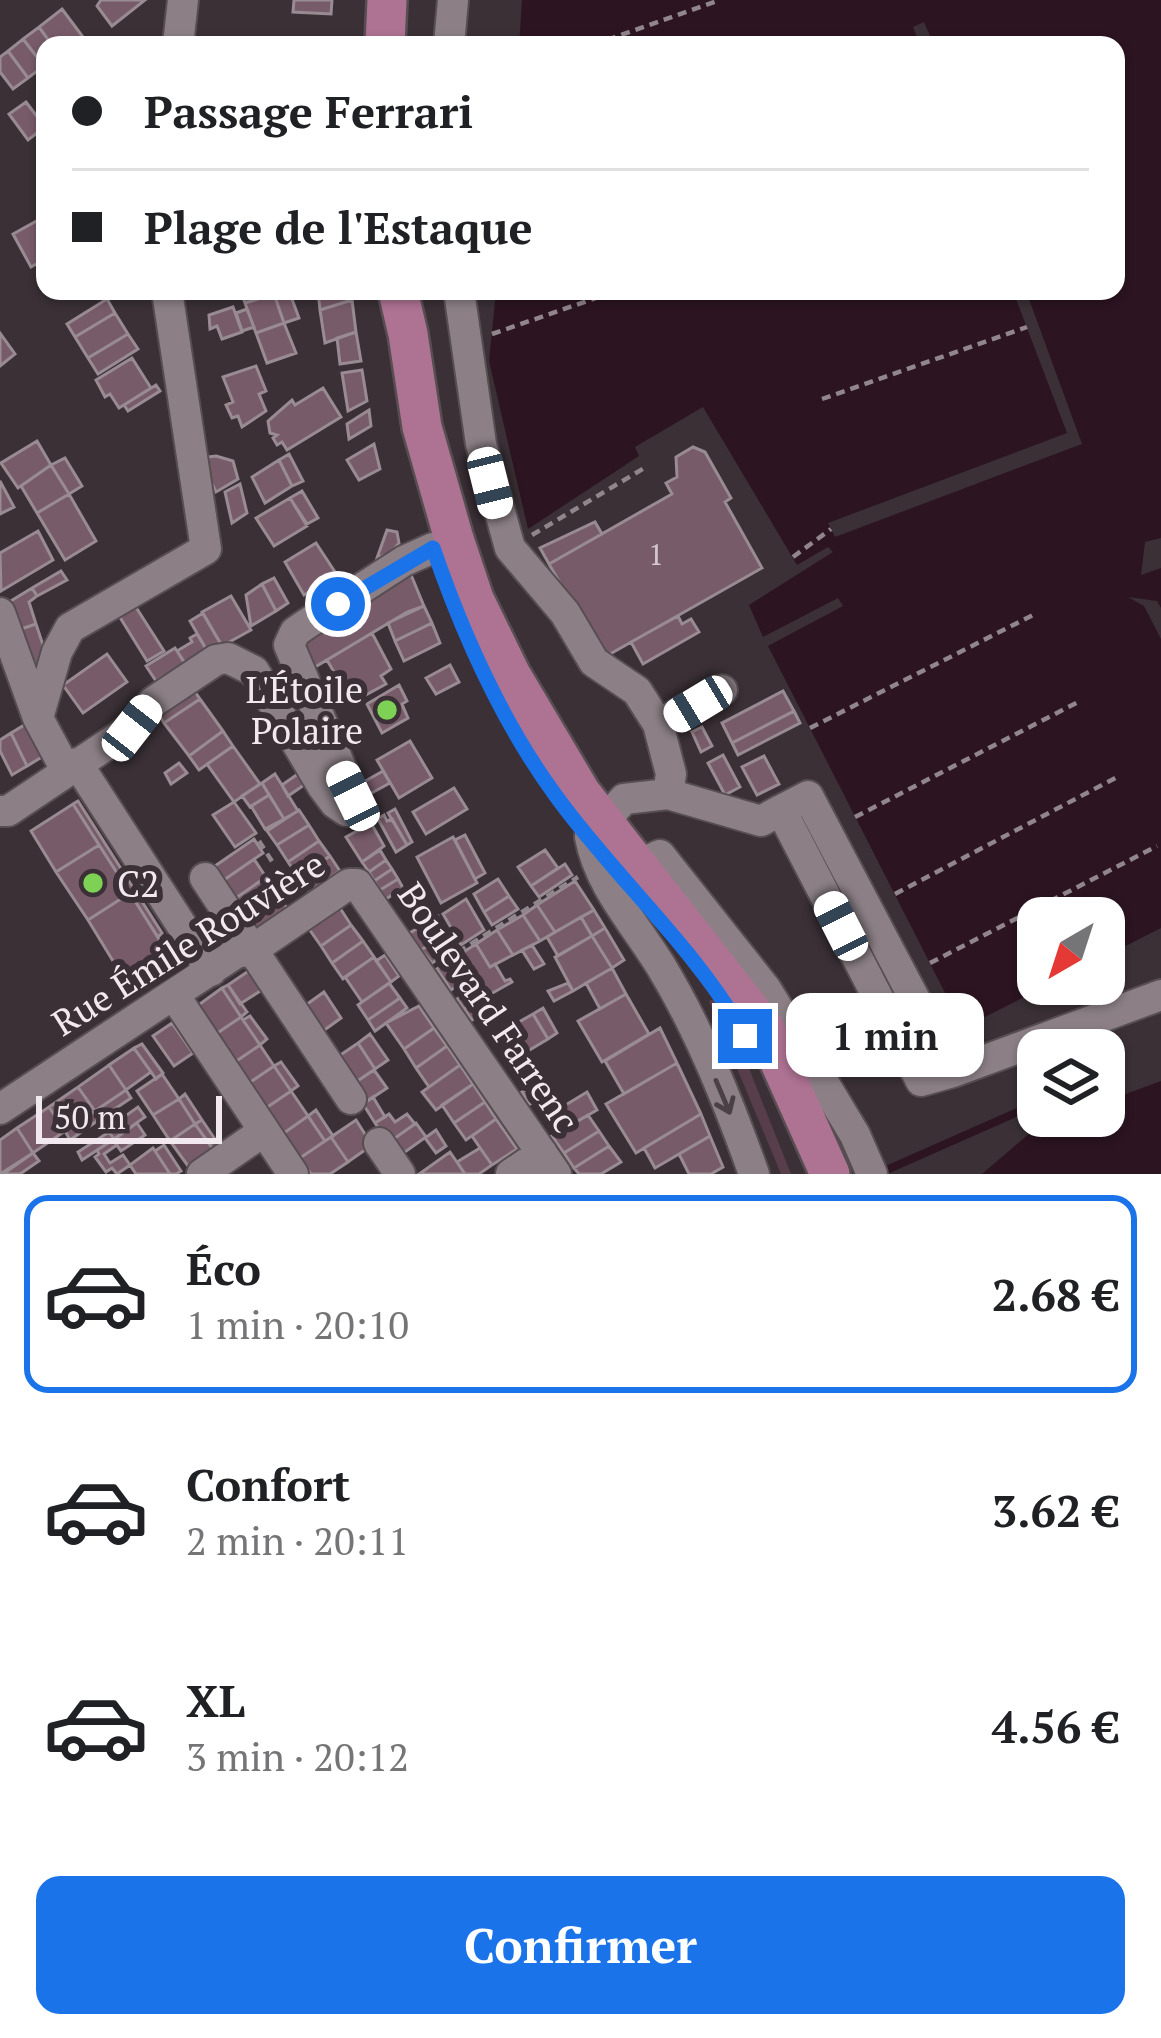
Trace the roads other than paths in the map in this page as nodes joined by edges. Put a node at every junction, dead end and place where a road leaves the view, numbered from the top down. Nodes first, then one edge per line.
1 (183, 0) edge
2 (453, 0) edge
3 (179, 36) edge
4 (450, 36) edge
5 (168, 300) edge
6 (385, 300) edge
7 (400, 300) edge
8 (460, 300) edge
9 (443, 543) junction
10 (0, 613) edge
11 (722, 690) dead end
12 (38, 718) junction
13 (658, 724) junction
14 (71, 767) junction
15 (668, 794) junction
16 (0, 811) edge
17 (596, 841) junction
18 (205, 878) dead end
19 (357, 884) joint
20 (251, 950) junction
21 (211, 970) junction
22 (1161, 994) edge
23 (174, 995) junction
24 (808, 1083) junction
25 (350, 1099) dead end
26 (0, 1109) edge
27 (264, 1131) junction
28 (379, 1143) dead end
29 (549, 1164) edge
30 (202, 1174) edge
31 (292, 1174) edge
32 (400, 1174) edge
33 (511, 1174) edge
34 (754, 1174) edge
35 (802, 1174) edge
36 (830, 1174) edge
37 (872, 1174) edge

1 - 3 street
2 - 4 street
5 - 12 street
6 - 9 main road
7 - 9 main road
8 - 13 street
9 - 14 street
9 - 17 main road
10 - 12 street
11 - 13 street
12 - 14 street
13 - 15 street
14 - 16 street
14 - 21 street
15 - 17 street
15 - 22 street
17 - 24 main road
17 -> 34 street
17 - 35 main road
18 - 20 street
19 - 20 street, Rue Émile Rouvière
19 - 29 street, Boulevard Farrenc
20 - 21 street, Rue Émile Rouvière
20 - 25 street
21 - 23 street, Rue Émile Rouvière
23 - 26 street, Rue Émile Rouvière
23 - 27 street
24 - 36 main road
24 - 37 street
27 - 30 street
27 - 31 street
28 - 32 street
29 - 33 street

